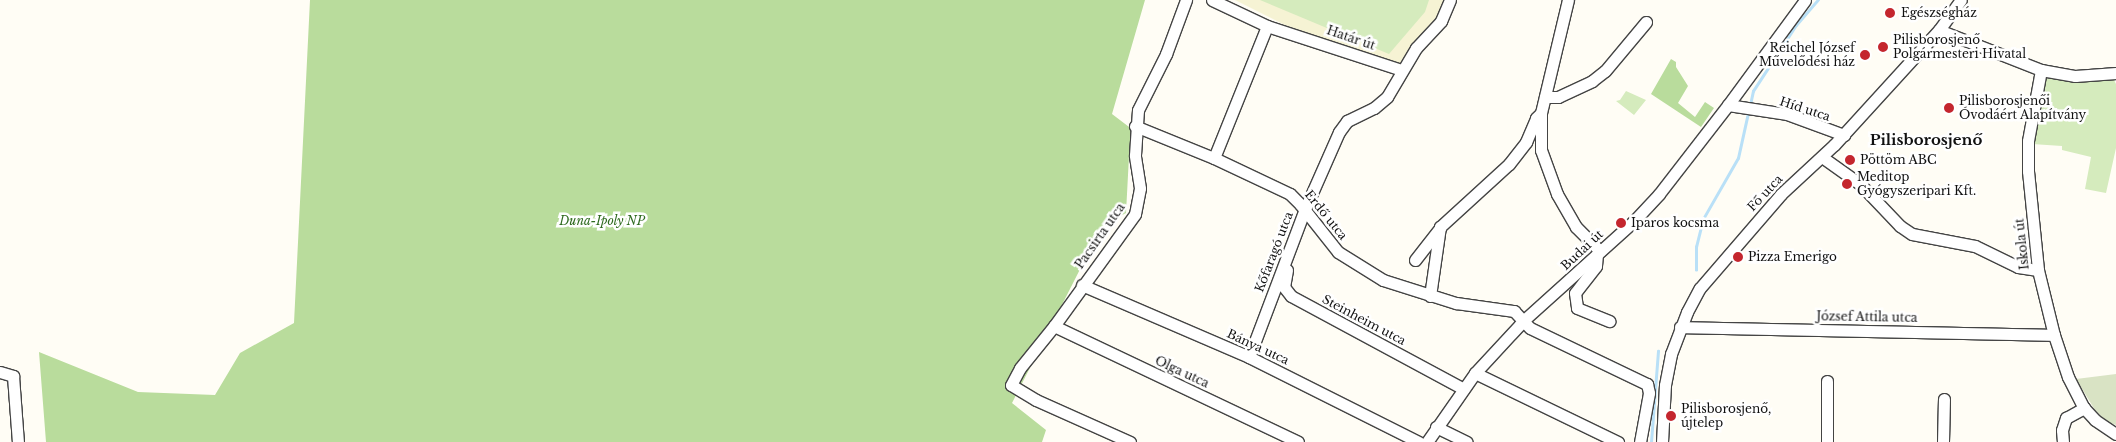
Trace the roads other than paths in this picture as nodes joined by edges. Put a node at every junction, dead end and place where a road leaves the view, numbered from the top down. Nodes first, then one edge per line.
1 (1186, 0) edge
2 (1212, 0) edge
3 (1450, 0) edge
4 (1568, 0) edge
5 (1805, 0) edge
6 (1961, 0) edge
7 (1646, 22) dead end
8 (1267, 26) junction
9 (1939, 30) junction
10 (1402, 70) junction
11 (2041, 70) junction
12 (2113, 74) edge
13 (1546, 97) junction
14 (1728, 105) junction
15 (1541, 113) junction
16 (1135, 126) junction
17 (1844, 135) junction
18 (1822, 157) junction
19 (1214, 158) junction
20 (1305, 209) junction
21 (1440, 227) junction
22 (1599, 252) junction
23 (1287, 254) junction
24 (1415, 260) dead end
25 (2038, 270) junction
26 (1082, 285) junction
27 (1430, 296) junction
28 (1524, 320) junction
29 (1608, 321) dead end
30 (1054, 326) junction
31 (1680, 327) junction
32 (2054, 335) junction
33 (1249, 357) junction
34 (0, 372) edge
35 (1475, 374) junction
36 (1827, 381) dead end
37 (1464, 388) junction
38 (1944, 399) dead end
39 (2084, 408) junction
40 (1436, 427) junction
41 (2116, 434) edge
42 (18, 442) edge
43 (1130, 442) edge
44 (1298, 442) edge
45 (1419, 442) edge
46 (1427, 442) edge
47 (1467, 442) edge
48 (1618, 442) edge
49 (1640, 442) edge
50 (1662, 442) edge
51 (1827, 442) edge
52 (1943, 442) edge
53 (2062, 442) edge

1 - 16 street, Pacsirta utca
2 - 8 street, Határ út
3 - 10 street
4 - 13 street
5 - 14 street, Budai út
6 - 9 street, Fő utca
7 - 13 street
8 - 10 street, Határ út
8 - 19 street
9 - 11 street
9 - 17 street, Fő utca
10 - 20 street, Kőfaragó utca
11 - 12 street
11 - 25 street, Iskola út
13 - 15 street
14 - 17 street, Híd utca
14 - 22 street, Budai út
15 - 21 street
15 - 22 street
16 - 19 street, Erdő utca
16 - 26 street, Pacsirta utca
17 - 18 street, Fő utca
18 - 25 street
18 - 31 street, Fő utca
19 - 20 street, Erdő utca
20 - 23 street, Kőfaragó utca
20 - 27 street, Erdő utca
21 - 24 street
21 - 27 street
22 - 28 street, Budai út
22 - 29 street
23 - 33 street, Kőfaragó utca
23 - 37 street, Steinheim utca
25 - 32 street, Iskola út
26 - 30 street, Pacsirta utca
26 - 33 street, Bánya utca
27 - 28 street, Erdő utca
28 - 35 street, Budai út
28 - 49 street, Erdő utca
30 - 43 street, Pacsirta utca
30 - 44 street, Olga utca
31 - 32 street, József Attila utca
31 - 50 street, Fő utca
32 - 39 street, Iskola út
33 - 45 street, Bánya utca
34 - 42 street
35 - 37 street, Budai út
35 - 48 street
36 - 51 street
37 - 40 street, Budai út
38 - 52 street
39 - 41 street
39 - 53 street
40 - 46 street, Budai út
40 - 47 street

